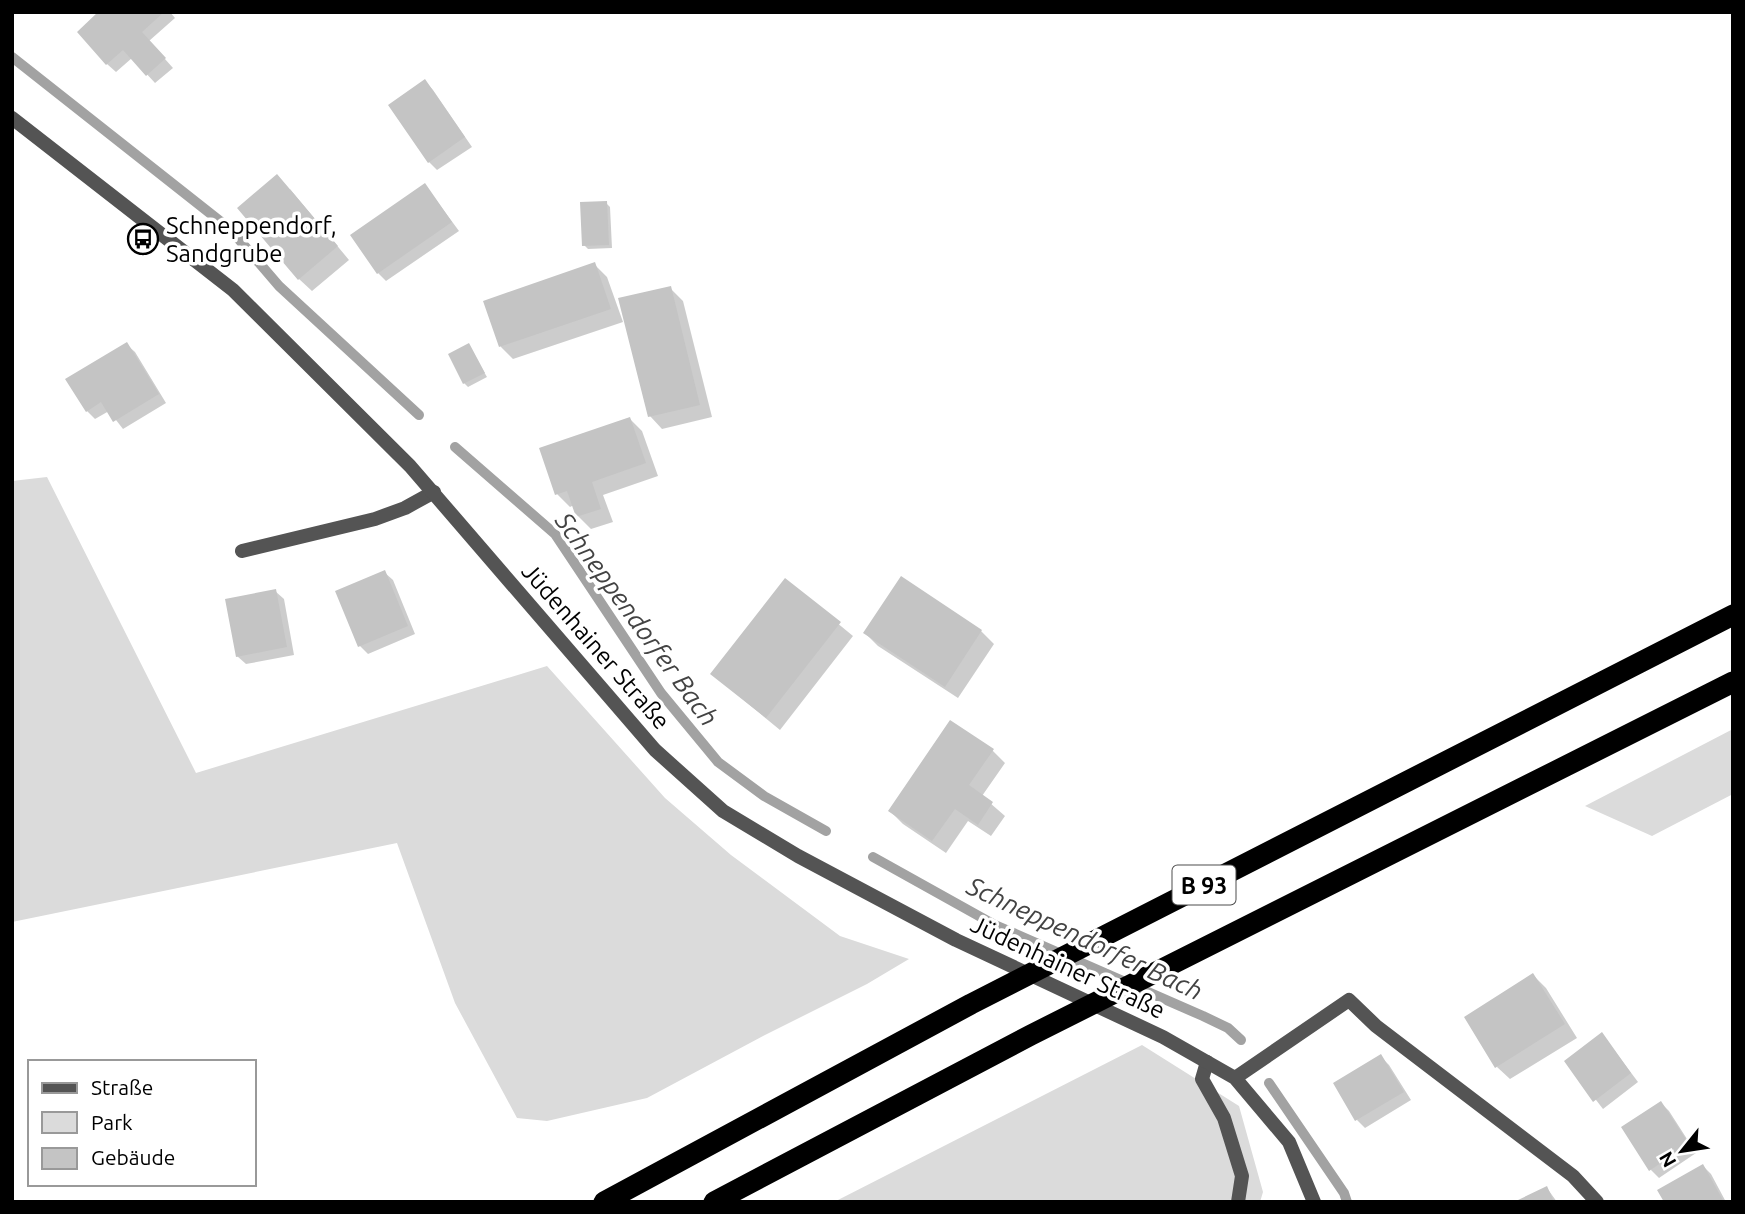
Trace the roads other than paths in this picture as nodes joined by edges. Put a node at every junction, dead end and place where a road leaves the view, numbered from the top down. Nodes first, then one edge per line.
1 (12, 118) edge
2 (434, 492) junction
3 (242, 551) dead end
4 (1733, 615) edge
5 (1733, 682) edge
6 (1207, 1062) junction
7 (1235, 1078) junction
8 (604, 1202) edge
9 (714, 1202) edge
10 (1238, 1202) edge
11 (1314, 1202) edge
12 (1597, 1202) edge

1 - 2 street, Jüdenhainer Straße
2 - 3 street
2 - 6 street, Jüdenhainer Straße
4 - 8 highway, B 93
5 - 9 highway, B 93
6 - 7 street, Jüdenhainer Straße
6 - 10 street
7 - 11 street, Jüdenhainer Straße
7 - 12 street

